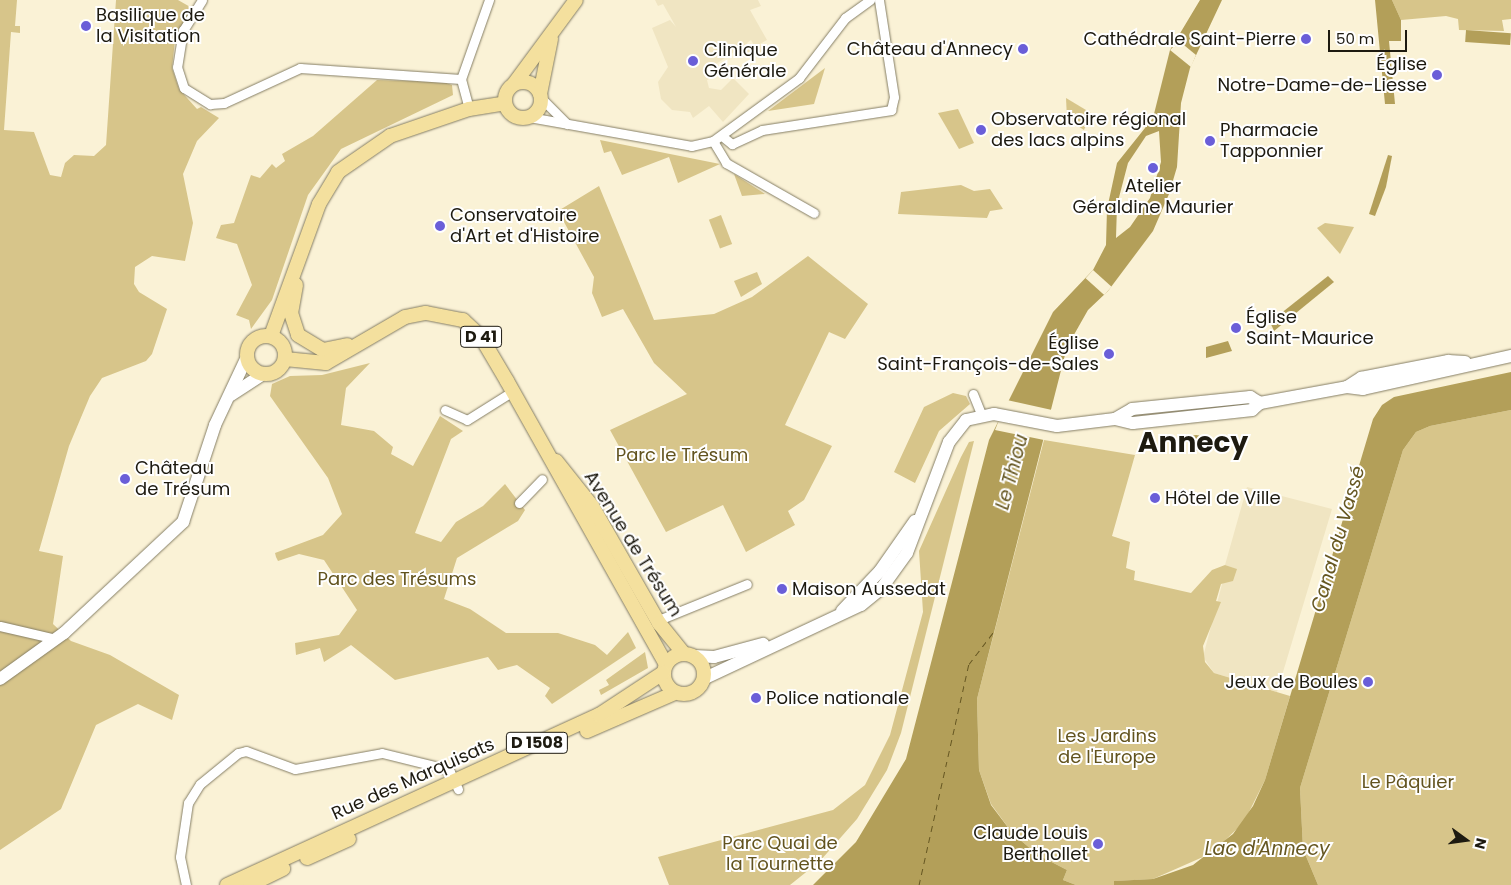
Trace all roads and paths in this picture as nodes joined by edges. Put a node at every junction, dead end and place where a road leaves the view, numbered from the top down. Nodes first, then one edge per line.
1 (202, 0) edge
2 (489, 0) edge
3 (576, 0) edge
4 (870, 0) edge
5 (880, 0) edge
6 (556, 26) junction
7 (462, 79) junction
8 (514, 84) junction
9 (541, 96) junction
10 (505, 103) junction
11 (469, 109) junction
12 (529, 118) junction
13 (567, 124) junction
14 (722, 136) junction
15 (713, 142) junction
16 (814, 213) dead end
17 (296, 262) junction
18 (271, 336) junction
19 (361, 345) junction
20 (1510, 356) edge
21 (247, 357) junction
22 (285, 359) junction
23 (263, 374) junction
24 (513, 391) junction
25 (973, 394) dead end
26 (229, 397) junction
27 (445, 410) dead end
28 (981, 414) junction
29 (550, 454) junction
30 (542, 479) dead end
31 (519, 503) dead end
32 (747, 584) dead end
33 (636, 607) junction
34 (659, 623) junction
35 (0, 626) edge
36 (56, 638) junction
37 (782, 639) junction
38 (689, 655) junction
39 (664, 668) junction
40 (0, 679) edge
41 (703, 679) junction
42 (675, 693) junction
43 (457, 784) junction
44 (186, 885) edge
45 (227, 885) edge
46 (250, 885) edge

1 - 7 street
2 - 7 street
3 - 6 main road
4 - 14 street
5 - 14 street
6 - 8 main road
6 - 9 main road
7 - 11 street
8 - 9 main road
8 - 10 main road
9 - 12 main road
9 - 13 street
10 - 11 main road
10 - 12 main road
11 - 17 main road
12 - 13 street
13 - 15 street
14 - 15 street
15 - 16 street
17 - 18 main road
17 - 19 main road
18 - 21 main road
18 - 22 main road
19 - 22 main road, Avenue de Trésum / D 41
19 - 24 main road, Avenue de Trésum / D 41
20 - 28 main road
21 - 23 main road
21 - 26 main road
22 - 23 main road
23 - 26 main road
24 - 27 street
24 - 29 main road, Avenue de Trésum / D 41
25 - 28 street
26 - 36 main road
28 - 37 main road
29 - 33 main road, Avenue de Trésum / D 41
29 - 34 main road, Avenue de Trésum / D 41
30 - 31 street
32 - 34 street
33 - 34 street
33 - 39 main road, Avenue de Trésum / D 41
34 - 38 main road, Avenue de Trésum / D 41
35 - 36 street
36 - 40 main road
37 - 38 main road
37 - 41 main road
38 - 39 main road
38 - 41 main road
39 - 42 main road
39 - 43 main road, Rue des Marquisats / D 1508
41 - 42 main road
42 - 43 main road, Rue des Marquisats / D 1508
43 - 44 street
43 - 45 main road, Rue des Marquisats / D 1508
43 - 46 main road, Rue des Marquisats / D 1508

